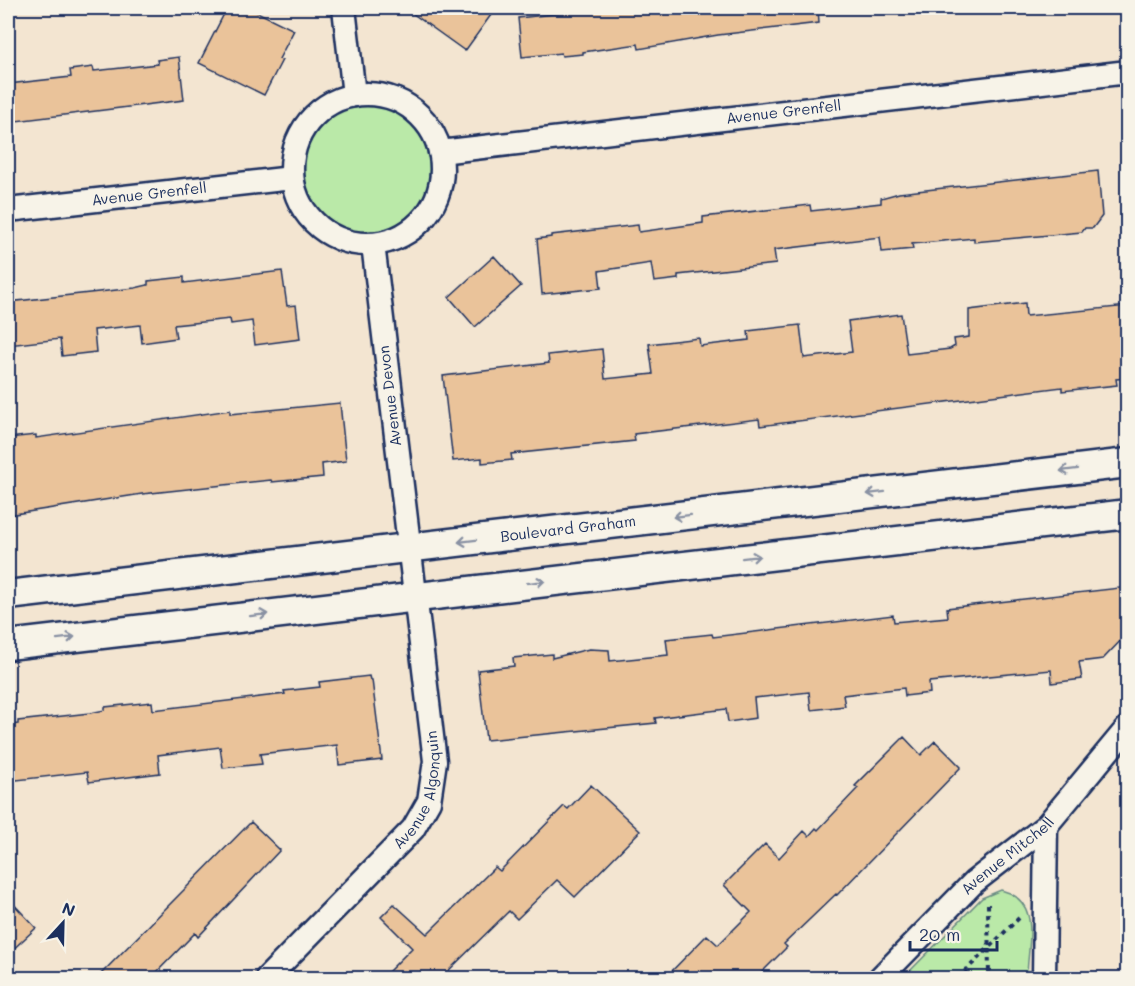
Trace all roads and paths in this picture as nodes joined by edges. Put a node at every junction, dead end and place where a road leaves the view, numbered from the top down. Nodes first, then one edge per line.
1 (344, 8) edge
2 (1128, 72) edge
3 (354, 95) junction
4 (440, 152) junction
5 (292, 178) junction
6 (8, 210) edge
7 (373, 244) junction
8 (1128, 464) edge
9 (1128, 514) edge
10 (407, 548) junction
11 (8, 595) edge
12 (414, 596) junction
13 (8, 645) edge
14 (1128, 727) edge
15 (1046, 826) junction
16 (988, 894) dead end
17 (1020, 917) dead end
18 (988, 947) junction
19 (267, 978) edge
20 (880, 978) edge
21 (958, 978) edge
22 (989, 978) edge
23 (1044, 978) edge

1 - 3 street
2 - 4 street, Avenue Grenfell
3 - 4 street
3 - 5 street
4 - 7 street
5 - 6 street, Avenue Grenfell
5 - 7 street
7 - 10 street, Avenue Devon
8 -> 10 street, Boulevard Graham
12 -> 9 street
10 - 11 street, Boulevard Graham
10 - 12 street, Avenue Algonquin
13 -> 12 street
12 - 19 street, Avenue Algonquin
14 - 15 street, Avenue Mitchell
15 - 20 street, Avenue Mitchell
15 - 23 street
16 - 18 path
17 - 18 path
18 - 21 path
18 - 22 path

